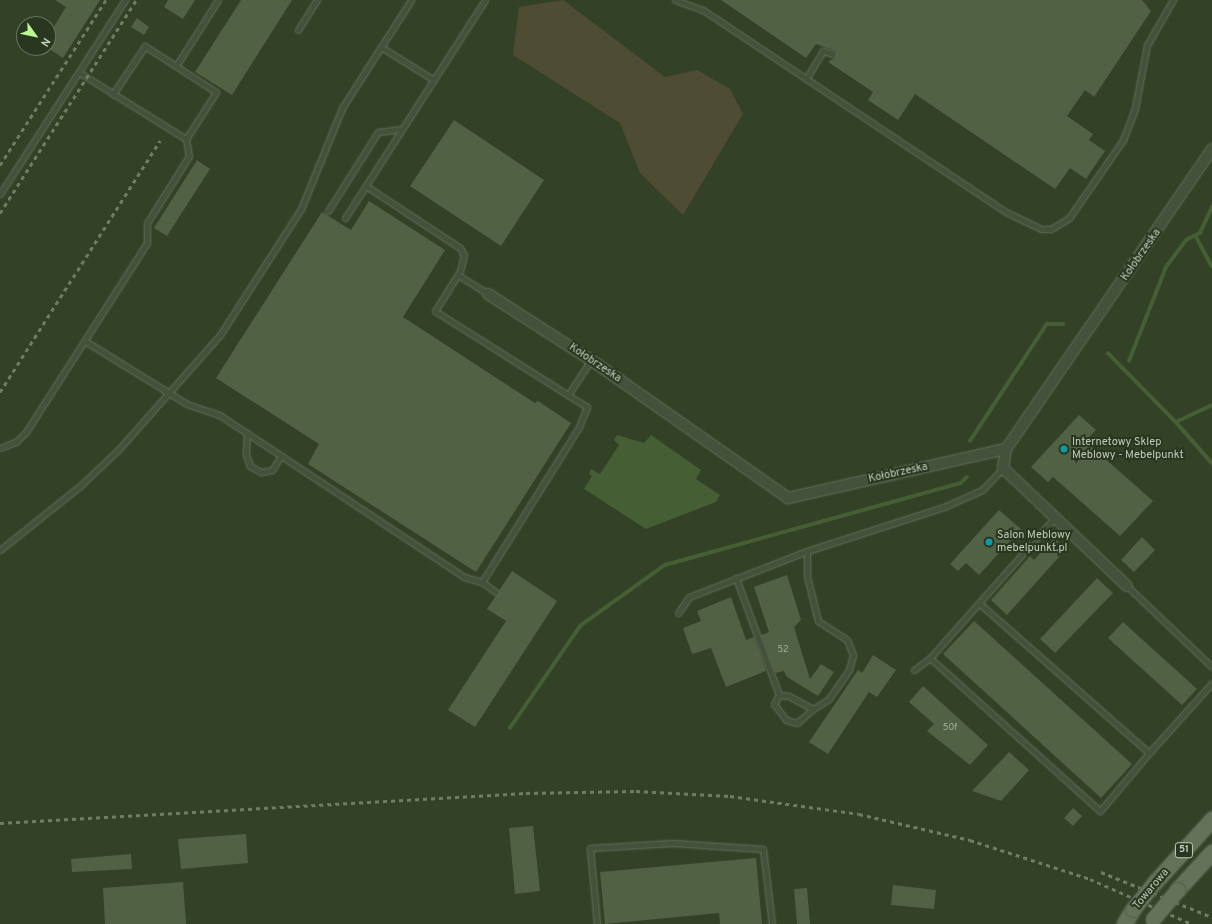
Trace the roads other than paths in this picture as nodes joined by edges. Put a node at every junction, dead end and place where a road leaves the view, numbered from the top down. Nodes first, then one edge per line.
1 (125, 0) edge
2 (218, 0) edge
3 (317, 0) edge
4 (411, 0) edge
5 (485, 0) edge
6 (675, 0) edge
7 (1173, 0) edge
8 (298, 30) dead end
9 (381, 46) junction
10 (833, 54) dead end
11 (176, 66) junction
12 (80, 73) junction
13 (806, 78) junction
14 (434, 80) junction
15 (113, 94) junction
16 (402, 129) junction
17 (186, 139) junction
18 (1212, 149) edge
19 (366, 186) junction
20 (0, 194) edge
21 (328, 211) dead end
22 (345, 218) dead end
23 (458, 275) junction
24 (488, 294) joint
25 (85, 341) junction
26 (591, 360) junction
27 (170, 394) junction
28 (568, 395) junction
29 (247, 433) junction
30 (0, 448) edge
31 (1006, 449) junction
32 (281, 456) junction
33 (1003, 468) junction
34 (1055, 517) junction
35 (0, 550) edge
36 (807, 551) junction
37 (736, 578) junction
38 (482, 582) junction
39 (1127, 586) joint
40 (496, 592) dead end
41 (979, 603) junction
42 (678, 613) dead end
43 (930, 658) junction
44 (1212, 667) edge
45 (914, 670) dead end
46 (1212, 683) edge
47 (779, 695) junction
48 (813, 709) junction
49 (1149, 753) junction
50 (1212, 819) edge
51 (1212, 852) edge
52 (1152, 921) edge
53 (597, 924) edge
54 (772, 924) edge
55 (1124, 924) edge

1 - 12 lane
2 - 11 lane
3 - 8 lane
4 - 9 lane
5 - 14 lane
6 - 13 lane
7 - 13 lane
9 - 14 lane
9 - 27 lane
10 - 13 lane
11 - 15 lane
11 - 17 lane
12 - 15 lane
12 - 20 lane
14 - 16 lane
15 - 17 lane
16 - 19 lane
16 - 21 lane
17 - 25 lane
18 - 31 street, Kołobrzeska
19 - 22 lane
19 - 23 lane
23 - 24 lane
23 - 28 lane
24 - 26 street, Kołobrzeska
25 - 27 lane
25 - 30 lane
26 - 28 lane
26 - 31 street, Kołobrzeska
27 - 29 lane
27 - 35 lane
28 - 38 lane
29 - 32 lane
29 - 32 lane
31 - 33 street
32 - 38 lane
33 - 34 street
33 - 36 lane
34 - 39 street
34 - 41 lane
36 - 37 lane
36 - 48 lane
37 - 42 lane
37 - 47 lane
38 - 40 lane
39 - 44 lane
41 - 43 lane
41 - 49 lane
43 - 45 lane
43 - 49 lane
46 - 49 lane
47 - 48 lane
47 - 48 lane
50 - 55 main road, Towarowa / 51, bridge
51 - 52 main road, Towarowa / 51, bridge
53 - 54 lane

